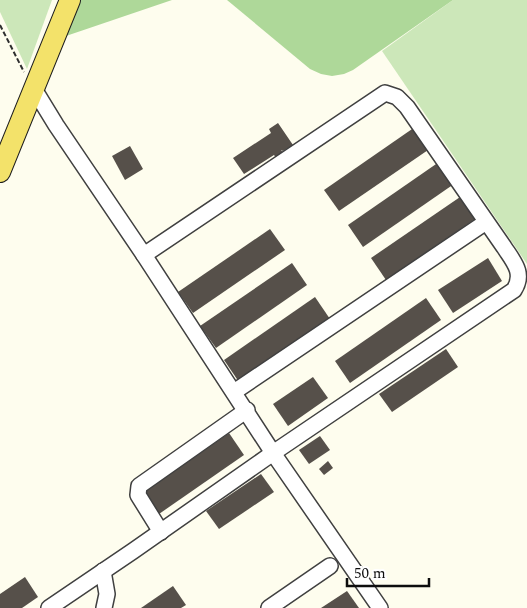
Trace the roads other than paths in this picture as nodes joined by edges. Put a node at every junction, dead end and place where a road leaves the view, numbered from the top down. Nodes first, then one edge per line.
1 (70, 0) edge
2 (34, 89) junction
3 (0, 172) edge
4 (486, 222) junction
5 (144, 255) junction
6 (234, 392) junction
7 (247, 410) junction
8 (273, 453) junction
9 (161, 532) junction
10 (330, 566) dead end
11 (103, 571) junction
12 (49, 608) edge
13 (104, 608) edge
14 (269, 608) edge
15 (380, 608) edge

1 - 2 main road
2 - 3 main road
2 - 5 lane
4 - 5 lane
4 - 6 lane
4 - 8 lane
5 - 6 lane
6 - 7 lane
7 - 8 lane
7 - 9 lane
8 - 9 lane
8 - 15 lane
9 - 11 lane
10 - 14 lane
11 - 12 lane
11 - 13 lane

